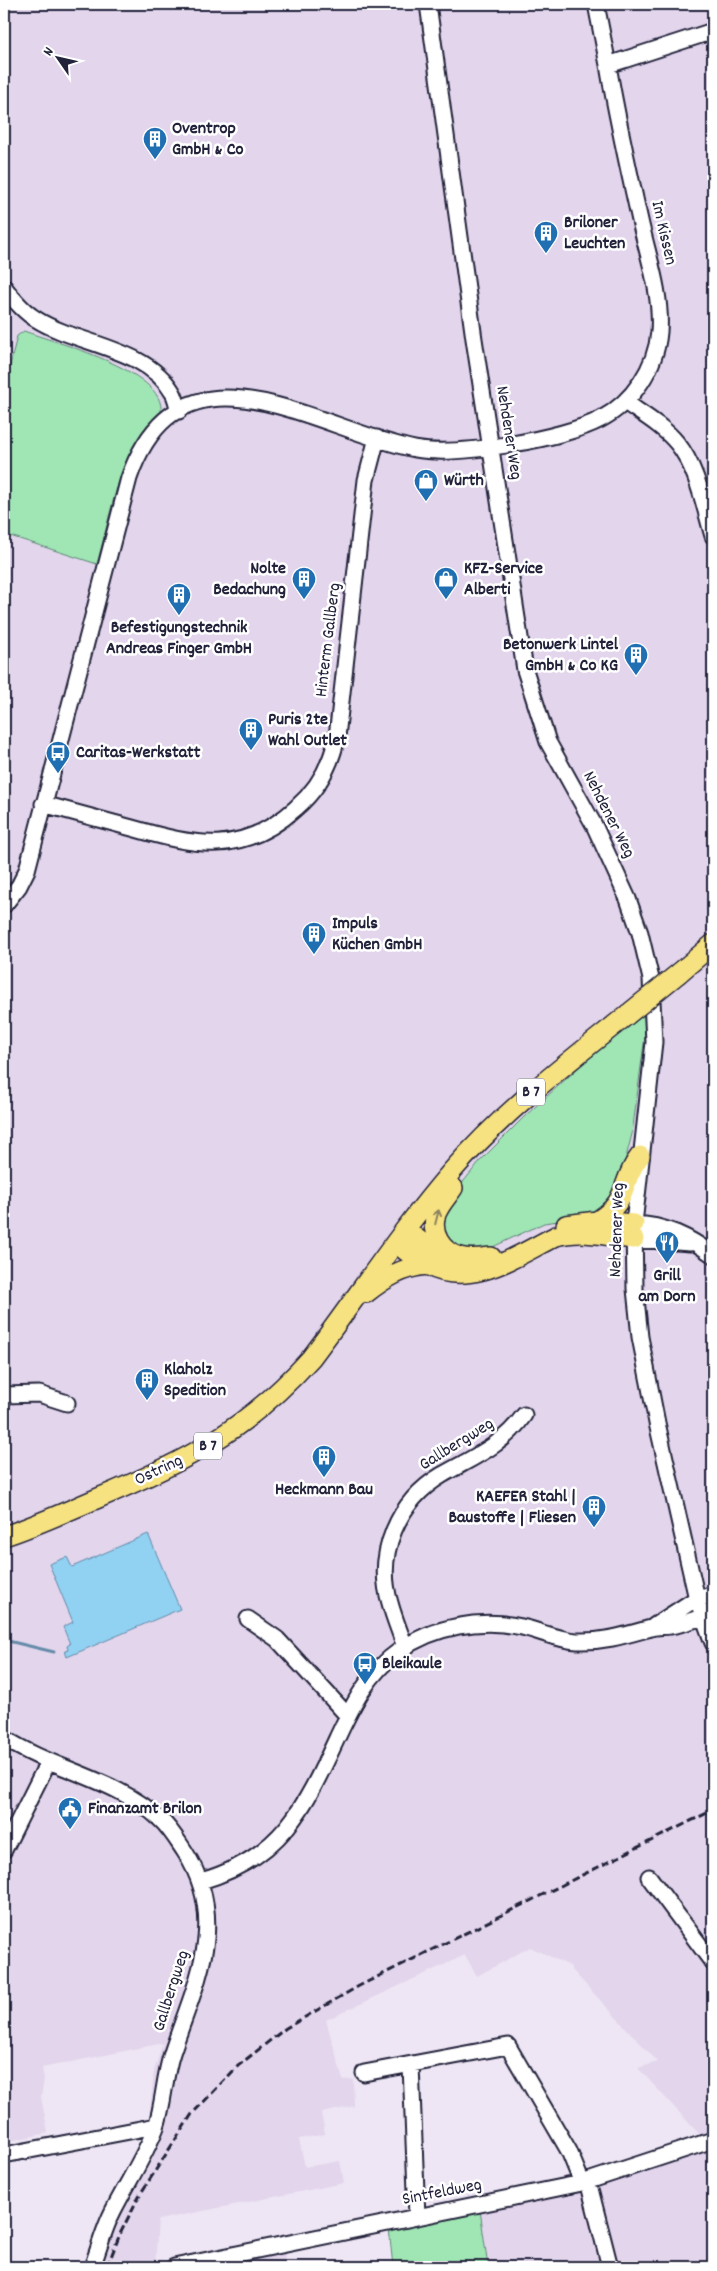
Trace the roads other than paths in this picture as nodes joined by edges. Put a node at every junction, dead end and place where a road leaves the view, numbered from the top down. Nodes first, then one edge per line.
1 (428, 4) edge
2 (596, 4) edge
3 (713, 31) edge
4 (608, 65) junction
5 (4, 287) edge
6 (625, 402) junction
7 (180, 411) junction
8 (376, 438) junction
9 (492, 446) junction
10 (713, 536) edge
11 (43, 804) junction
12 (4, 905) edge
13 (713, 944) edge
14 (470, 1151) junction
15 (640, 1156) junction
16 (597, 1221) junction
17 (634, 1232) junction
18 (401, 1237) junction
19 (713, 1256) edge
20 (491, 1257) junction
21 (427, 1265) junction
22 (352, 1304) junction
23 (4, 1395) edge
24 (67, 1403) dead end
25 (524, 1415) dead end
26 (4, 1536) edge
27 (713, 1594) edge
28 (697, 1599) junction
29 (708, 1615) edge
30 (248, 1619) dead end
31 (653, 1627) junction
32 (713, 1644) edge
33 (405, 1647) junction
34 (347, 1715) junction
35 (4, 1738) edge
36 (48, 1762) junction
37 (4, 1847) edge
38 (649, 1876) dead end
39 (201, 1881) junction
40 (713, 1963) edge
41 (411, 2064) junction
42 (364, 2073) dead end
43 (156, 2126) junction
44 (713, 2140) edge
45 (4, 2155) edge
46 (585, 2182) junction
47 (417, 2217) junction
48 (92, 2267) edge
49 (174, 2267) edge
50 (610, 2267) edge

1 - 9 street, Nehdener Weg
2 - 4 street, Im Kissen
3 - 4 street
4 - 6 street, Im Kissen
5 - 7 street
6 - 9 street, Im Kissen
6 - 10 street
7 - 8 street
7 - 11 street
8 - 9 street
8 - 11 street, Hinterm Gallberg
9 - 15 street, Nehdener Weg
11 - 12 street
13 - 14 main road, B 7, bridge
14 - 18 main road, B 7
20 -> 14 main road, B 7
15 - 16 main road, B 7
15 - 17 street, Nehdener Weg
16 - 17 main road, B 7
16 - 20 main road, B 7
17 - 19 street
17 - 21 main road, B 7
17 - 28 street, Nehdener Weg
18 - 20 main road, B 7
18 - 21 main road, B 7
18 - 22 main road, B 7
21 - 22 main road, B 7
22 - 26 main road, Ostring / B 7
23 - 24 street
25 - 33 street, Gallbergweg
27 - 28 street
28 - 29 street, Nehdener Weg
28 - 31 street
29 - 31 street
29 - 32 street, Nehdener Weg
30 - 34 street
31 - 33 street
33 - 34 street
34 - 39 street
35 - 36 street
36 - 37 street
36 - 39 street
38 - 40 street
39 - 43 street, Gallbergweg
41 - 42 street
41 - 46 street
41 - 47 street
43 - 45 street
43 - 48 street, Gallbergweg
44 - 46 street, Sintfeldweg
46 - 47 street, Sintfeldweg
46 - 50 street
47 - 49 street, Sintfeldweg

